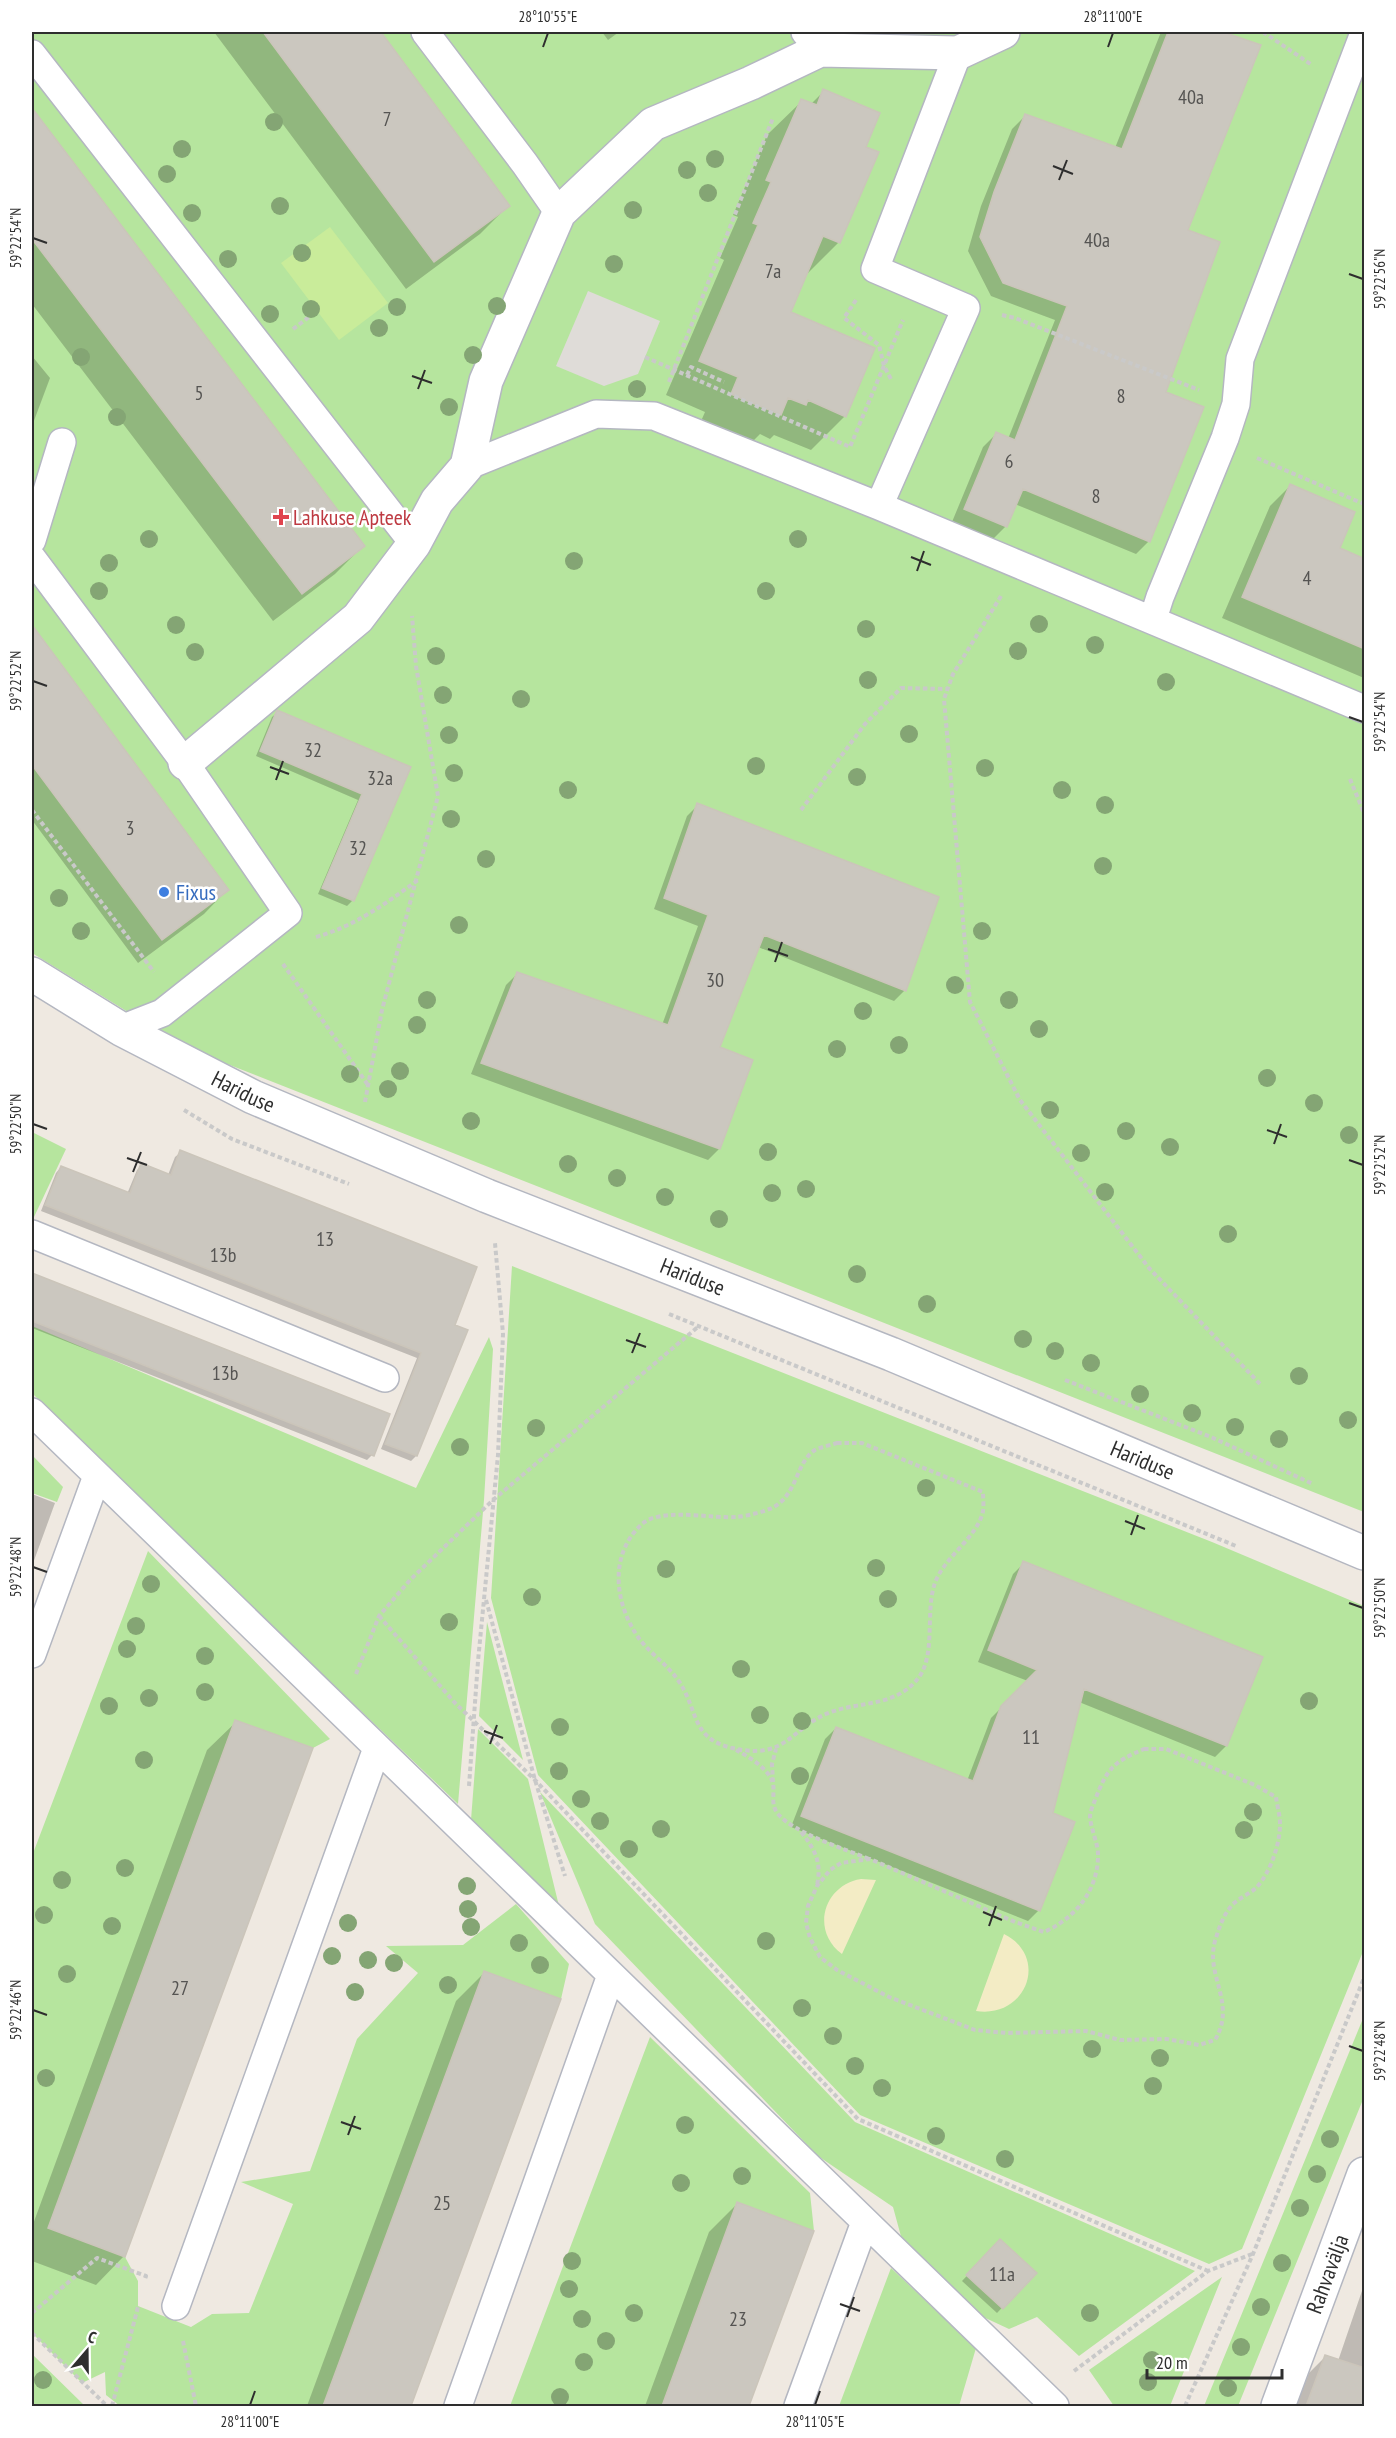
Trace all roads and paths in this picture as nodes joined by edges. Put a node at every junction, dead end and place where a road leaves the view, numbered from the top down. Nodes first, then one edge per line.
1 (425, 32) edge
2 (1003, 32) edge
3 (1263, 32) edge
4 (1365, 33) edge
5 (807, 48) edge
6 (958, 53) junction
7 (32, 54) edge
8 (1344, 87) junction
9 (559, 213) junction
10 (875, 269) junction
11 (917, 286) junction
12 (966, 308) junction
13 (645, 357) dead end
14 (884, 366) junction
15 (674, 370) junction
16 (687, 375) junction
17 (724, 382) dead end
18 (1236, 404) junction
19 (913, 425) junction
20 (62, 442) dead end
21 (1223, 444) junction
22 (467, 466) junction
23 (1365, 504) edge
24 (879, 506) junction
25 (32, 540) edge
26 (414, 544) junction
27 (32, 558) edge
28 (1020, 564) junction
29 (411, 612) dead end
30 (1153, 619) junction
31 (947, 689) junction
32 (1365, 709) edge
33 (185, 763) junction
34 (1350, 779) dead end
35 (32, 810) edge
36 (801, 810) dead end
37 (1365, 813) edge
38 (418, 880) junction
39 (265, 939) junction
40 (32, 974) edge
41 (176, 1002) junction
42 (121, 1029) junction
43 (368, 1084) junction
44 (365, 1102) dead end
45 (32, 1234) edge
46 (495, 1242) dead end
47 (699, 1326) dead end
48 (385, 1378) dead end
49 (1260, 1384) dead end
50 (32, 1412) edge
51 (97, 1476) junction
52 (493, 1500) junction
53 (1365, 1553) edge
54 (485, 1597) junction
55 (379, 1616) junction
56 (32, 1654) edge
57 (340, 1713) junction
58 (473, 1718) junction
59 (377, 1748) junction
60 (733, 1748) junction
61 (776, 1749) junction
62 (536, 1780) junction
63 (772, 1783) junction
64 (799, 1830) junction
65 (466, 1833) junction
66 (870, 1859) junction
67 (566, 1878) dead end
68 (817, 1886) junction
69 (611, 1975) junction
70 (1365, 1978) edge
71 (1365, 2174) edge
72 (865, 2222) junction
73 (1253, 2254) junction
74 (1208, 2271) junction
75 (143, 2285) dead end
76 (138, 2304) dead end
77 (176, 2306) dead end
78 (32, 2313) edge
79 (32, 2333) edge
80 (1049, 2400) edge
81 (106, 2406) edge
82 (112, 2406) edge
83 (458, 2406) edge
84 (798, 2406) edge
85 (1185, 2406) edge
86 (1278, 2406) edge

1 - 9 lane
2 - 6 street
3 - 8 path
4 - 8 lane
5 - 6 street
5 - 9 street
5 - 15 path
6 - 10 lane
7 - 26 lane
8 - 18 lane
9 - 22 street
10 - 11 lane
10 - 14 path
11 - 12 lane
11 - 14 path
12 - 18 path
12 - 19 lane
13 - 15 path
14 - 16 path
14 - 19 path
15 - 16 path
16 - 17 path
18 - 21 lane
19 - 24 lane
20 - 25 lane
21 - 23 path
21 - 30 lane
22 - 24 lane
22 - 26 street
24 - 28 lane
26 - 33 street
27 - 33 lane
28 - 30 lane
28 - 31 path
29 - 38 path
30 - 32 lane
31 - 36 path
31 - 49 path
33 - 39 lane
34 - 37 path
35 - 41 path
38 - 39 path
38 - 43 path
39 - 41 lane
39 - 43 path
40 - 42 street, Hariduse
41 - 42 lane
42 - 53 street, Hariduse
43 - 44 path
45 - 48 lane
46 - 52 path
47 - 52 path
50 - 51 lane
51 - 56 lane
51 - 57 lane
52 - 54 path
52 - 55 path
54 - 58 path
54 - 62 path
55 - 57 path
55 - 58 path
57 - 59 lane
58 - 62 path
58 - 65 path
59 - 65 lane
59 - 77 lane
60 - 61 path
60 - 61 path
60 - 63 path
61 - 63 path
62 - 67 path
62 - 74 path
63 - 64 path
64 - 66 path
64 - 68 path
65 - 69 lane
66 - 68 path
66 - 68 path
69 - 72 lane
69 - 83 lane
70 - 73 path
71 - 86 street, Rahvavälja
72 - 80 lane
72 - 84 lane
73 - 74 path
73 - 85 path
74 - 80 path
75 - 78 path
76 - 82 path
79 - 81 path

